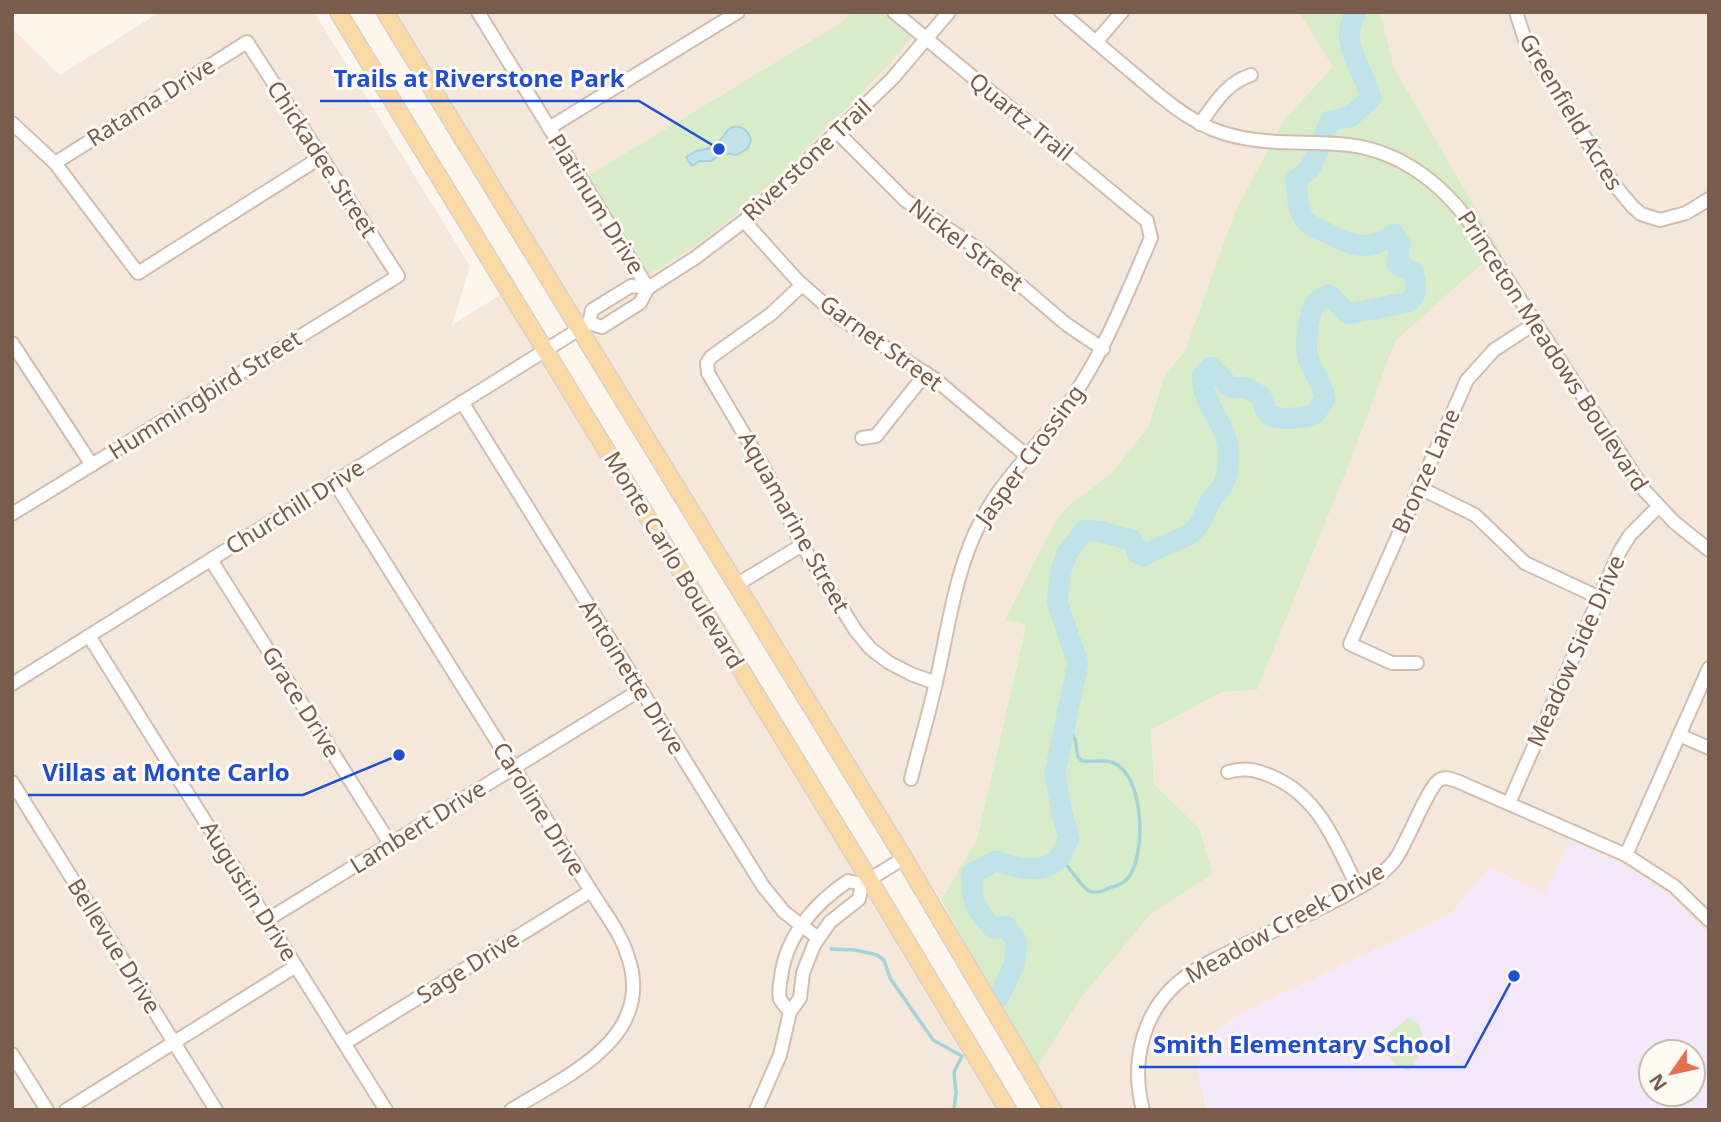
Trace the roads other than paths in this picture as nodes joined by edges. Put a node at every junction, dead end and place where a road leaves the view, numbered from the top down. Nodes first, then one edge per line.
1 (338, 12) edge
2 (385, 12) edge
3 (738, 12) edge
4 (894, 12) edge
5 (949, 12) edge
6 (1060, 12) edge
7 (1122, 12) edge
8 (1516, 12) edge
9 (484, 14) edge
10 (927, 40) junction
11 (247, 42) joint
12 (1096, 42) junction
13 (1251, 75) dead end
14 (12, 123) edge
15 (1200, 124) junction
16 (549, 128) junction
17 (837, 132) junction
18 (321, 157) junction
19 (55, 163) junction
20 (1709, 199) edge
21 (744, 221) junction
22 (1147, 221) joint
23 (398, 276) joint
24 (802, 285) junction
25 (648, 288) junction
26 (1534, 324) junction
27 (584, 327) junction
28 (12, 343) edge
29 (1103, 349) junction
30 (546, 350) junction
31 (926, 373) junction
32 (462, 402) junction
33 (862, 438) dead end
34 (1027, 456) junction
35 (92, 465) junction
36 (335, 483) junction
37 (1418, 487) junction
38 (1658, 507) junction
39 (12, 514) edge
40 (802, 545) junction
41 (1709, 550) edge
42 (211, 560) junction
43 (736, 585) junction
44 (1600, 598) junction
45 (89, 636) junction
46 (1417, 663) dead end
47 (1709, 668) edge
48 (936, 683) junction
49 (12, 684) edge
50 (640, 690) junction
51 (1679, 735) junction
52 (1709, 748) edge
53 (514, 768) junction
54 (1228, 772) dead end
55 (911, 779) dead end
56 (12, 782) edge
57 (1509, 803) junction
58 (391, 845) junction
59 (1626, 855) junction
60 (904, 858) junction
61 (865, 881) junction
62 (1358, 888) junction
63 (591, 891) junction
64 (267, 920) junction
65 (1709, 920) edge
66 (801, 926) junction
67 (818, 938) junction
68 (296, 966) junction
69 (790, 1012) junction
70 (174, 1042) junction
71 (345, 1044) junction
72 (12, 1054) edge
73 (47, 1110) edge
74 (66, 1110) edge
75 (216, 1110) edge
76 (386, 1110) edge
77 (511, 1110) edge
78 (756, 1110) edge
79 (1007, 1110) edge
80 (1053, 1110) edge
81 (1143, 1110) edge

1 - 30 main road, Monte Carlo Boulevard
2 - 27 main road, Monte Carlo Boulevard
3 - 16 street
4 - 10 street, Quartz Trail
5 - 10 street, Riverstone Trail
6 - 12 street, Princeton Meadows Boulevard
7 - 12 street
8 - 20 street, Greenfield Acres
9 - 16 street, Platinum Drive
10 - 17 street, Riverstone Trail
10 - 22 street, Quartz Trail
11 - 18 street, Chickadee Street
11 - 19 street, Ratama Drive
12 - 15 street, Princeton Meadows Boulevard
13 - 15 street
14 - 19 street
15 - 26 street, Princeton Meadows Boulevard
16 - 25 street, Platinum Drive
17 - 21 street, Riverstone Trail
17 - 29 street, Nickel Street
18 - 19 street
18 - 23 street, Chickadee Street
21 - 24 street, Garnet Street
21 - 25 street, Riverstone Trail
22 - 29 street, Jasper Crossing
23 - 35 street, Hummingbird Street
24 - 31 street, Garnet Street
24 - 40 street, Aquamarine Street
25 - 27 street, Riverstone Trail
25 - 27 street, Riverstone Trail
26 - 37 street, Bronze Lane
26 - 38 street, Princeton Meadows Boulevard
27 - 30 street, Churchill Drive
27 - 43 main road, Monte Carlo Boulevard
28 - 35 street
29 - 34 street, Jasper Crossing
30 - 32 street, Churchill Drive
30 - 61 main road, Monte Carlo Boulevard
31 - 33 street
31 - 34 street, Garnet Street
32 - 36 street, Churchill Drive
32 - 50 street, Antoinette Drive
34 - 48 street, Jasper Crossing
35 - 39 street, Hummingbird Street
36 - 42 street, Churchill Drive
36 - 53 street, Caroline Drive
37 - 44 street
37 - 46 street, Bronze Lane
38 - 41 street, Princeton Meadows Boulevard
38 - 44 street, Meadow Side Drive
40 - 43 street
40 - 48 street, Aquamarine Street
42 - 45 street, Churchill Drive
42 - 58 street, Grace Drive
43 - 60 main road, Monte Carlo Boulevard
44 - 57 street, Meadow Side Drive
45 - 49 street, Churchill Drive
45 - 64 street, Augustin Drive
47 - 51 street
48 - 55 street, Jasper Crossing
50 - 53 street, Lambert Drive
50 - 66 street, Antoinette Drive
51 - 52 street
51 - 59 street
53 - 58 street, Lambert Drive
53 - 63 street, Caroline Drive
54 - 62 street
56 - 70 street, Bellevue Drive
57 - 59 street
57 - 62 street, Meadow Creek Drive
58 - 64 street, Lambert Drive
59 - 65 street
60 - 61 street
60 - 80 main road, Monte Carlo Boulevard
61 - 66 street
61 - 67 street
61 - 79 main road, Monte Carlo Boulevard
62 - 81 street, Meadow Creek Drive
63 - 71 street, Sage Drive
63 - 77 street, Caroline Drive
64 - 68 street, Augustin Drive
66 - 67 street, Antoinette Drive
66 - 69 street
67 - 69 street
68 - 70 street
68 - 71 street, Augustin Drive
69 - 78 street
70 - 74 street
70 - 75 street, Bellevue Drive
71 - 76 street, Augustin Drive
72 - 73 street

